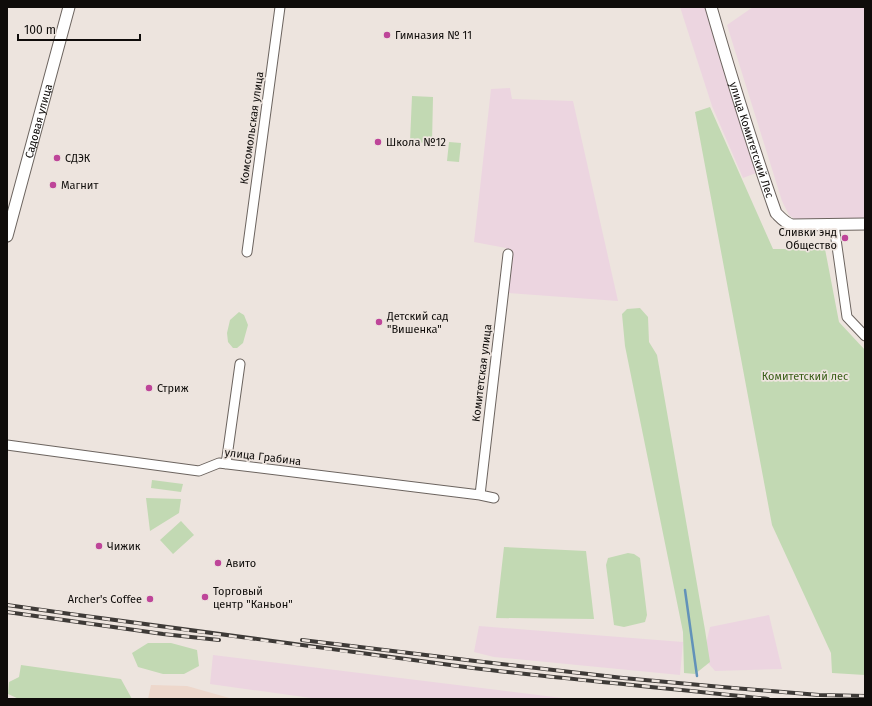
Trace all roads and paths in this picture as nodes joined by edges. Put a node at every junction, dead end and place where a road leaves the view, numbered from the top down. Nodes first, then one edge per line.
1 (69, 7) edge
2 (280, 7) edge
3 (711, 7) edge
4 (865, 224) edge
5 (834, 225) junction
6 (7, 236) edge
7 (247, 252) dead end
8 (508, 254) dead end
9 (865, 336) edge
10 (240, 364) dead end
11 (7, 445) edge
12 (226, 464) junction
13 (480, 495) junction
14 (494, 498) dead end

1 - 6 street, Садовая улица
2 - 7 street, Комсомольская улица
3 - 5 street, улица Комитетский Лес
4 - 5 street, улица Комитетский Лес
5 - 9 street
8 - 13 street, Комитетская улица
10 - 12 street
11 - 12 street, улица Грабина
12 - 13 street, улица Грабина
13 - 14 street, улица Грабина

